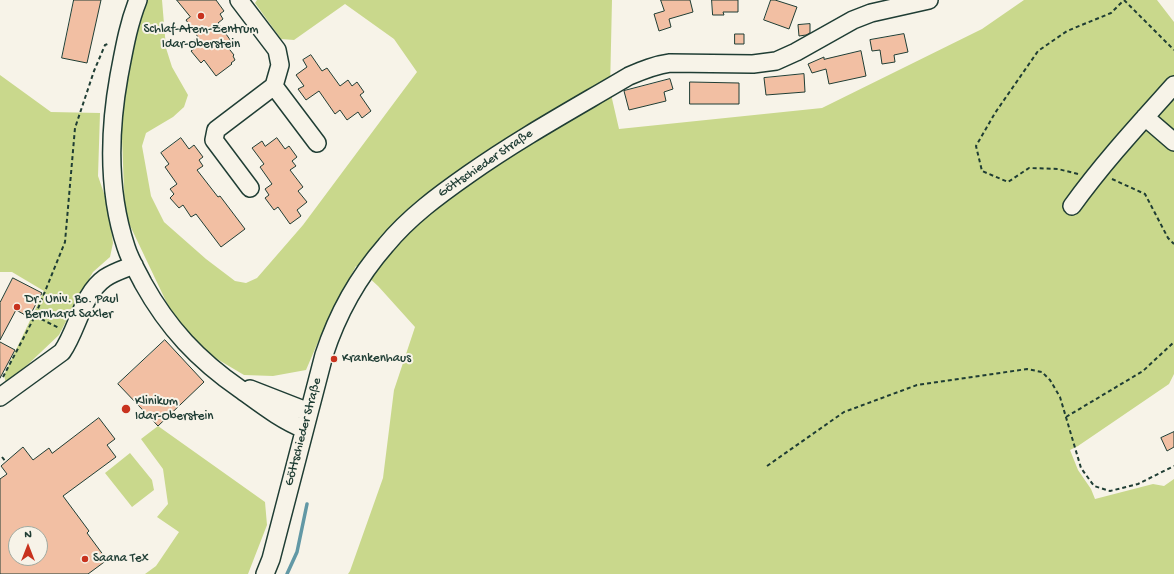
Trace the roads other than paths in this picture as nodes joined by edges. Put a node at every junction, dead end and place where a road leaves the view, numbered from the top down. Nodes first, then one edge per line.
1 (138, 0) edge
2 (239, 0) edge
3 (929, 0) edge
4 (1174, 85) edge
5 (274, 86) junction
6 (1146, 117) junction
7 (1174, 142) edge
8 (317, 144) dead end
9 (1174, 152) edge
10 (1174, 156) edge
11 (250, 188) dead end
12 (1072, 206) dead end
13 (134, 265) junction
14 (228, 380) junction
15 (2, 396) edge
16 (309, 412) junction
17 (304, 429) junction
18 (265, 574) edge

1 - 13 street
2 - 5 street
3 - 16 street, Göttschieder Straße
4 - 6 street
5 - 8 street
5 - 11 street
6 - 7 street
6 - 12 street
9 - 10 street
13 - 14 street
13 - 15 street
14 - 16 street
14 - 17 street
16 - 17 street, Göttschieder Straße
17 - 18 street, Göttschieder Straße

